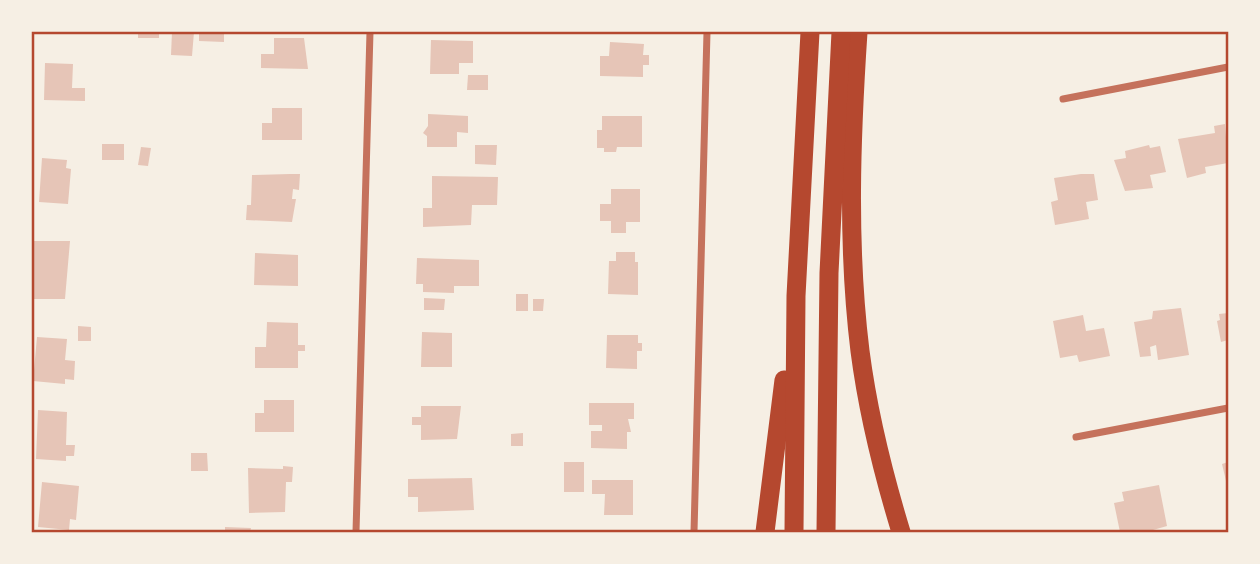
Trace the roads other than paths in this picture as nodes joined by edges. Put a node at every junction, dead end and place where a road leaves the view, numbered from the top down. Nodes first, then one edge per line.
1 (370, 32) edge
2 (707, 32) edge
3 (810, 32) edge
4 (841, 32) edge
5 (858, 32) edge
6 (1228, 67) edge
7 (1063, 99) dead end
8 (796, 296) junction
9 (1228, 408) edge
10 (1076, 437) dead end
11 (356, 533) edge
12 (694, 533) edge
13 (765, 533) edge
14 (794, 533) edge
15 (826, 533) edge
16 (901, 533) edge

1 - 11 street
2 - 12 street
3 - 8 highway
4 - 15 highway
5 - 16 highway
6 - 7 street
8 - 13 highway
8 - 14 highway
9 - 10 street

